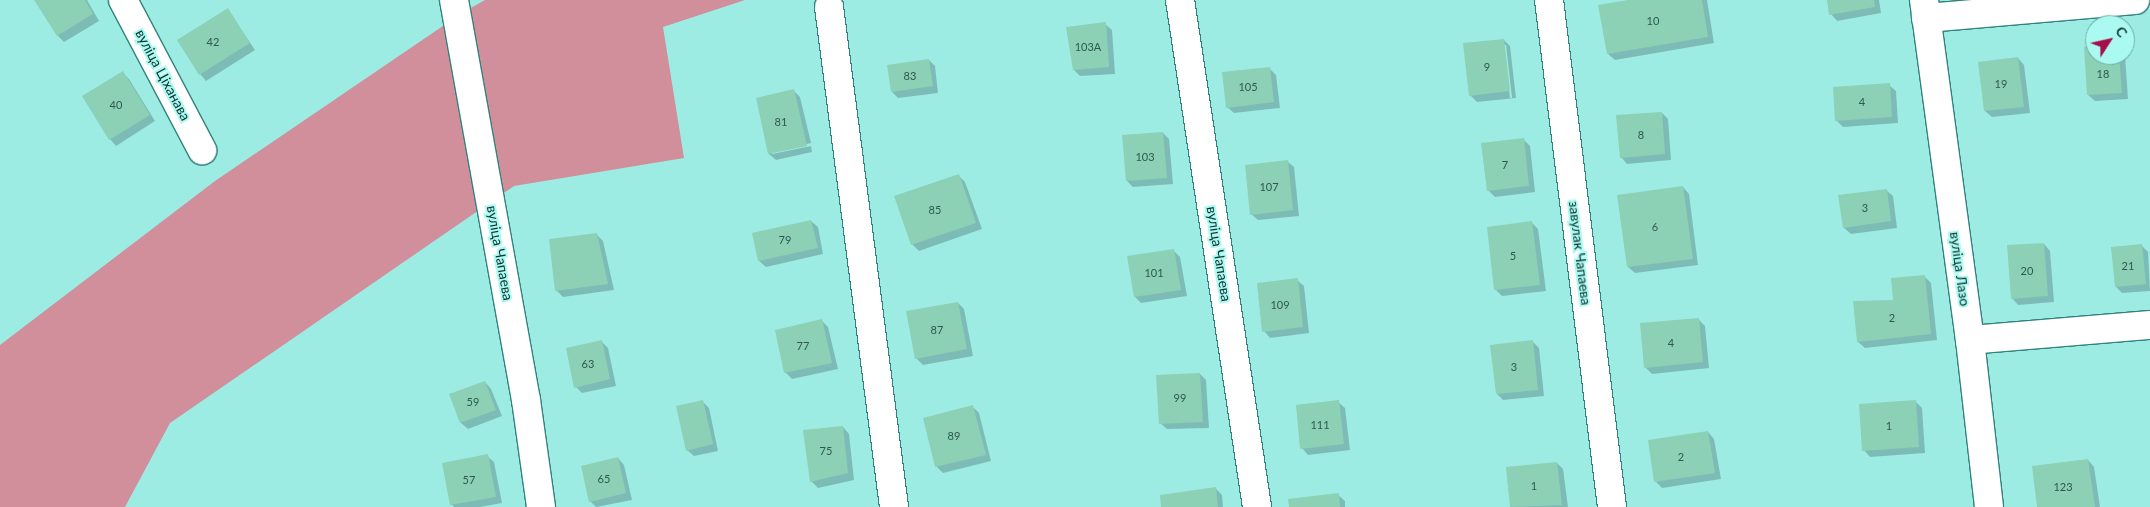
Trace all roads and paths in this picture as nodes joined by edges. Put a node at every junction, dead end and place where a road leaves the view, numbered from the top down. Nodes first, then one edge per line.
1 (123, 0) edge
2 (454, 0) edge
3 (1180, 0) edge
4 (1549, 0) edge
5 (2135, 0) edge
6 (829, 6) dead end
7 (1925, 9) edge
8 (202, 150) dead end
9 (2150, 325) edge
10 (1970, 340) junction
11 (541, 507) edge
12 (894, 507) edge
13 (1257, 507) edge
14 (1612, 507) edge
15 (1989, 507) edge

1 - 8 street, вуліца Ціханава
2 - 11 street, вуліца Чапаева
3 - 13 street, вуліца Чапаева
4 - 14 street, завулак Чапаева
5 - 7 street, вуліца Лазо
6 - 12 street
7 - 10 street, вуліца Лазо
9 - 10 street
10 - 15 street, вуліца Лазо

